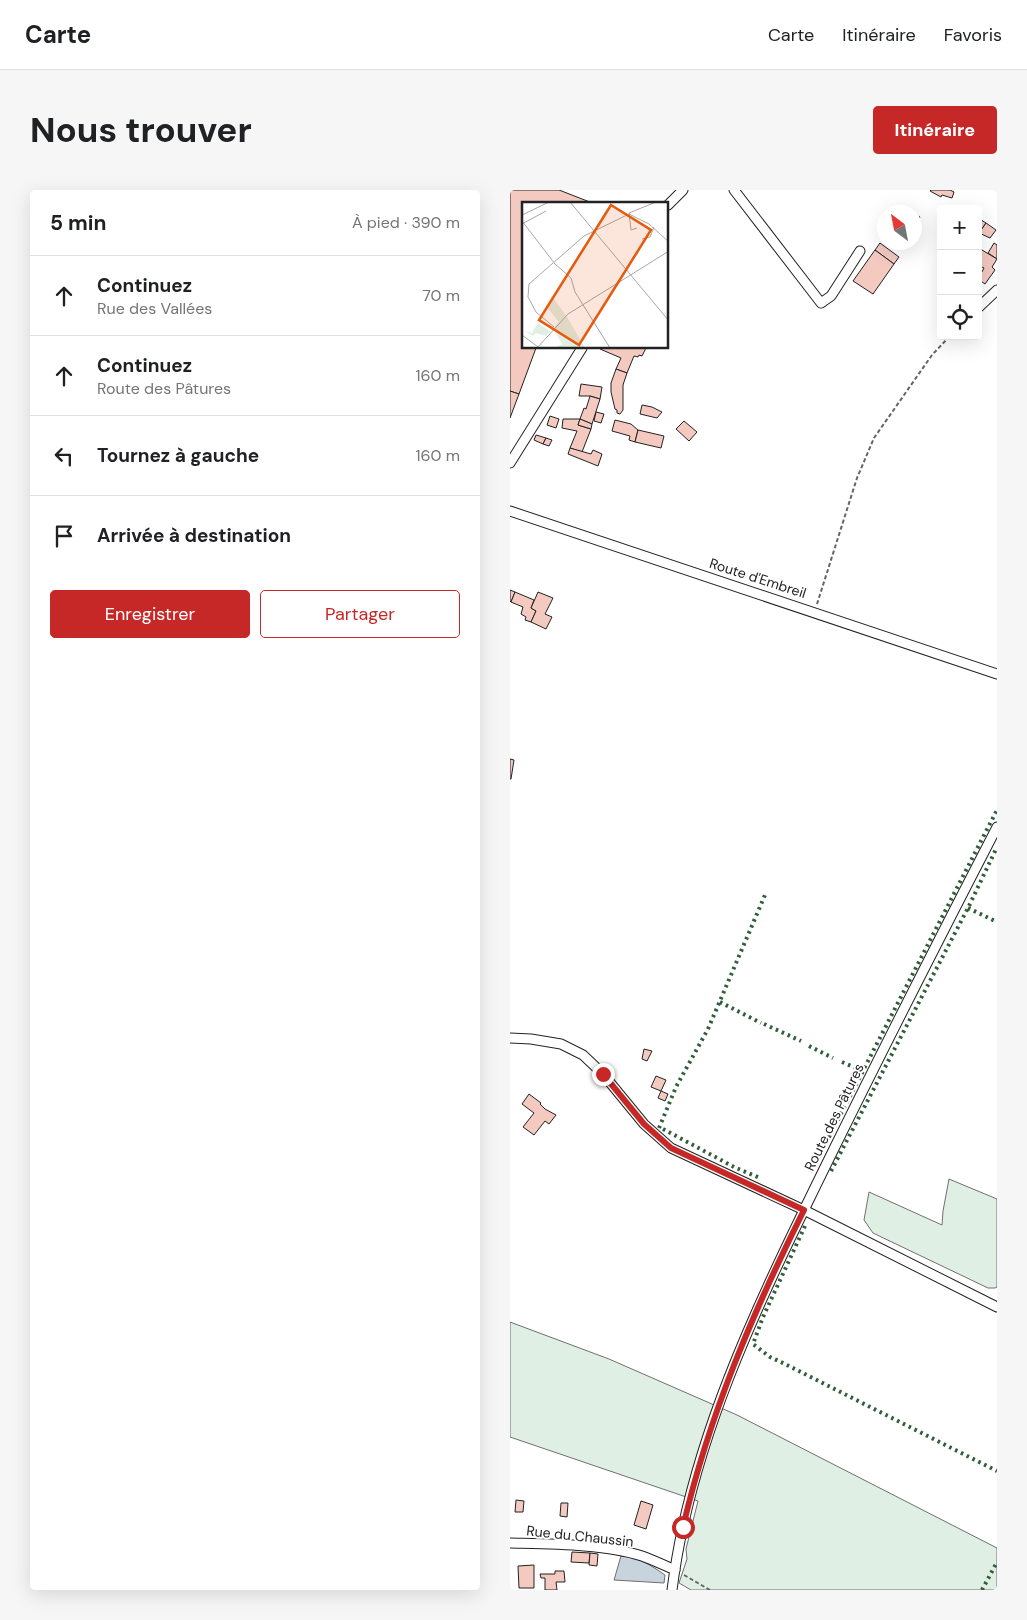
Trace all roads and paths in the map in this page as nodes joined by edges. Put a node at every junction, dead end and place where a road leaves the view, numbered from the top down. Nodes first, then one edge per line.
1 (683, 190) edge
2 (734, 190) edge
3 (669, 204) edge
4 (860, 251) dead end
5 (997, 290) edge
6 (982, 304) edge
7 (946, 340) edge
8 (581, 349) edge
9 (510, 463) edge
10 (510, 511) edge
11 (814, 612) junction
12 (997, 674) edge
13 (997, 826) edge
14 (510, 1038) edge
15 (804, 1210) junction
16 (997, 1307) edge
17 (510, 1543) edge
18 (675, 1570) junction
19 (672, 1590) edge
20 (710, 1590) edge

1 - 3 street
2 - 4 street
5 - 6 street
7 - 11 path
8 - 9 street
10 - 11 street, Route d'Embreil
11 - 12 street, Route d'Embreil
13 - 15 street, Route des Pâtures
14 - 15 street
15 - 16 street
15 - 18 street, Route des Pâtures
17 - 18 street, Rue du Chaussin
18 - 19 street, Route des Pâtures
18 - 20 path

